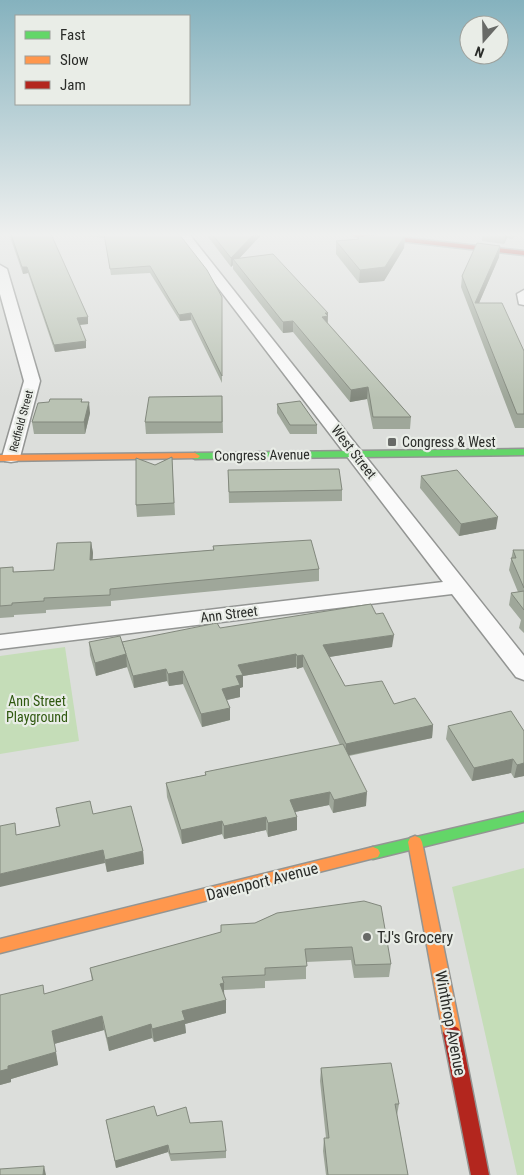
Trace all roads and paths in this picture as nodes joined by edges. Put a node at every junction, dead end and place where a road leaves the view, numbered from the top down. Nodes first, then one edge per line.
1 (6, 289) edge
2 (226, 289) edge
3 (524, 294) edge
4 (524, 301) edge
5 (524, 452) edge
6 (355, 453) junction
7 (6, 458) edge
8 (457, 587) junction
9 (0, 642) edge
10 (524, 672) edge
11 (524, 817) edge
12 (415, 842) junction
13 (0, 946) edge
14 (480, 1175) edge

1 - 7 street, Redfield Street
2 - 6 street, West Street
3 - 4 street
5 - 6 main road, Congress Avenue
6 - 7 main road, Congress Avenue
6 - 8 street, West Street
8 - 9 street, Ann Street
8 - 10 street, West Street
11 - 12 main road, Davenport Avenue
12 - 13 main road, Davenport Avenue
12 - 14 main road, Winthrop Avenue

